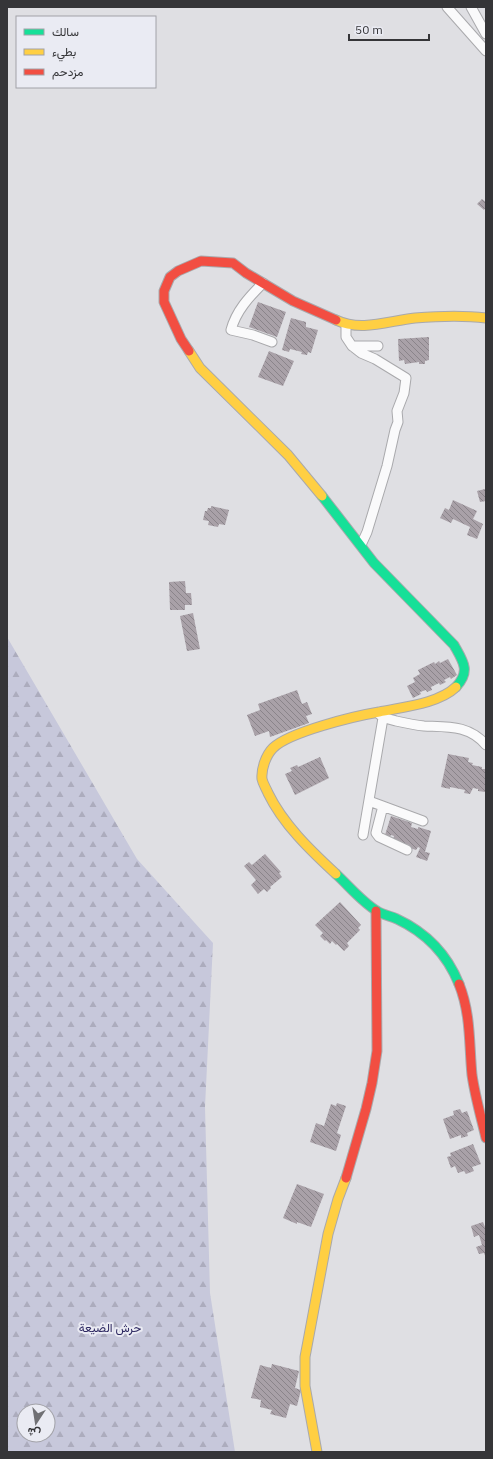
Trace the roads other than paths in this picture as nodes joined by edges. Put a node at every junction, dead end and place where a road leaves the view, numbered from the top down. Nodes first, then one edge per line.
1 (447, 7) edge
2 (471, 7) edge
3 (486, 34) edge
4 (486, 51) edge
5 (263, 283) junction
6 (486, 318) edge
7 (346, 325) junction
8 (272, 342) dead end
9 (352, 346) junction
10 (378, 346) dead end
11 (361, 545) junction
12 (380, 715) junction
13 (486, 745) edge
14 (369, 801) junction
15 (384, 806) junction
16 (423, 821) dead end
17 (363, 835) dead end
18 (407, 850) dead end
19 (376, 911) junction
20 (486, 1138) edge
21 (317, 1452) edge

1 - 4 street
2 - 3 street
5 - 7 street
5 - 8 street
5 - 11 street
6 - 7 street
7 - 9 street
9 - 10 street
9 - 11 street
11 - 12 street
12 - 13 street
12 - 14 street
12 - 19 street
14 - 15 street
14 - 17 street
15 - 16 street
15 - 18 street
19 - 20 street
19 - 21 street

